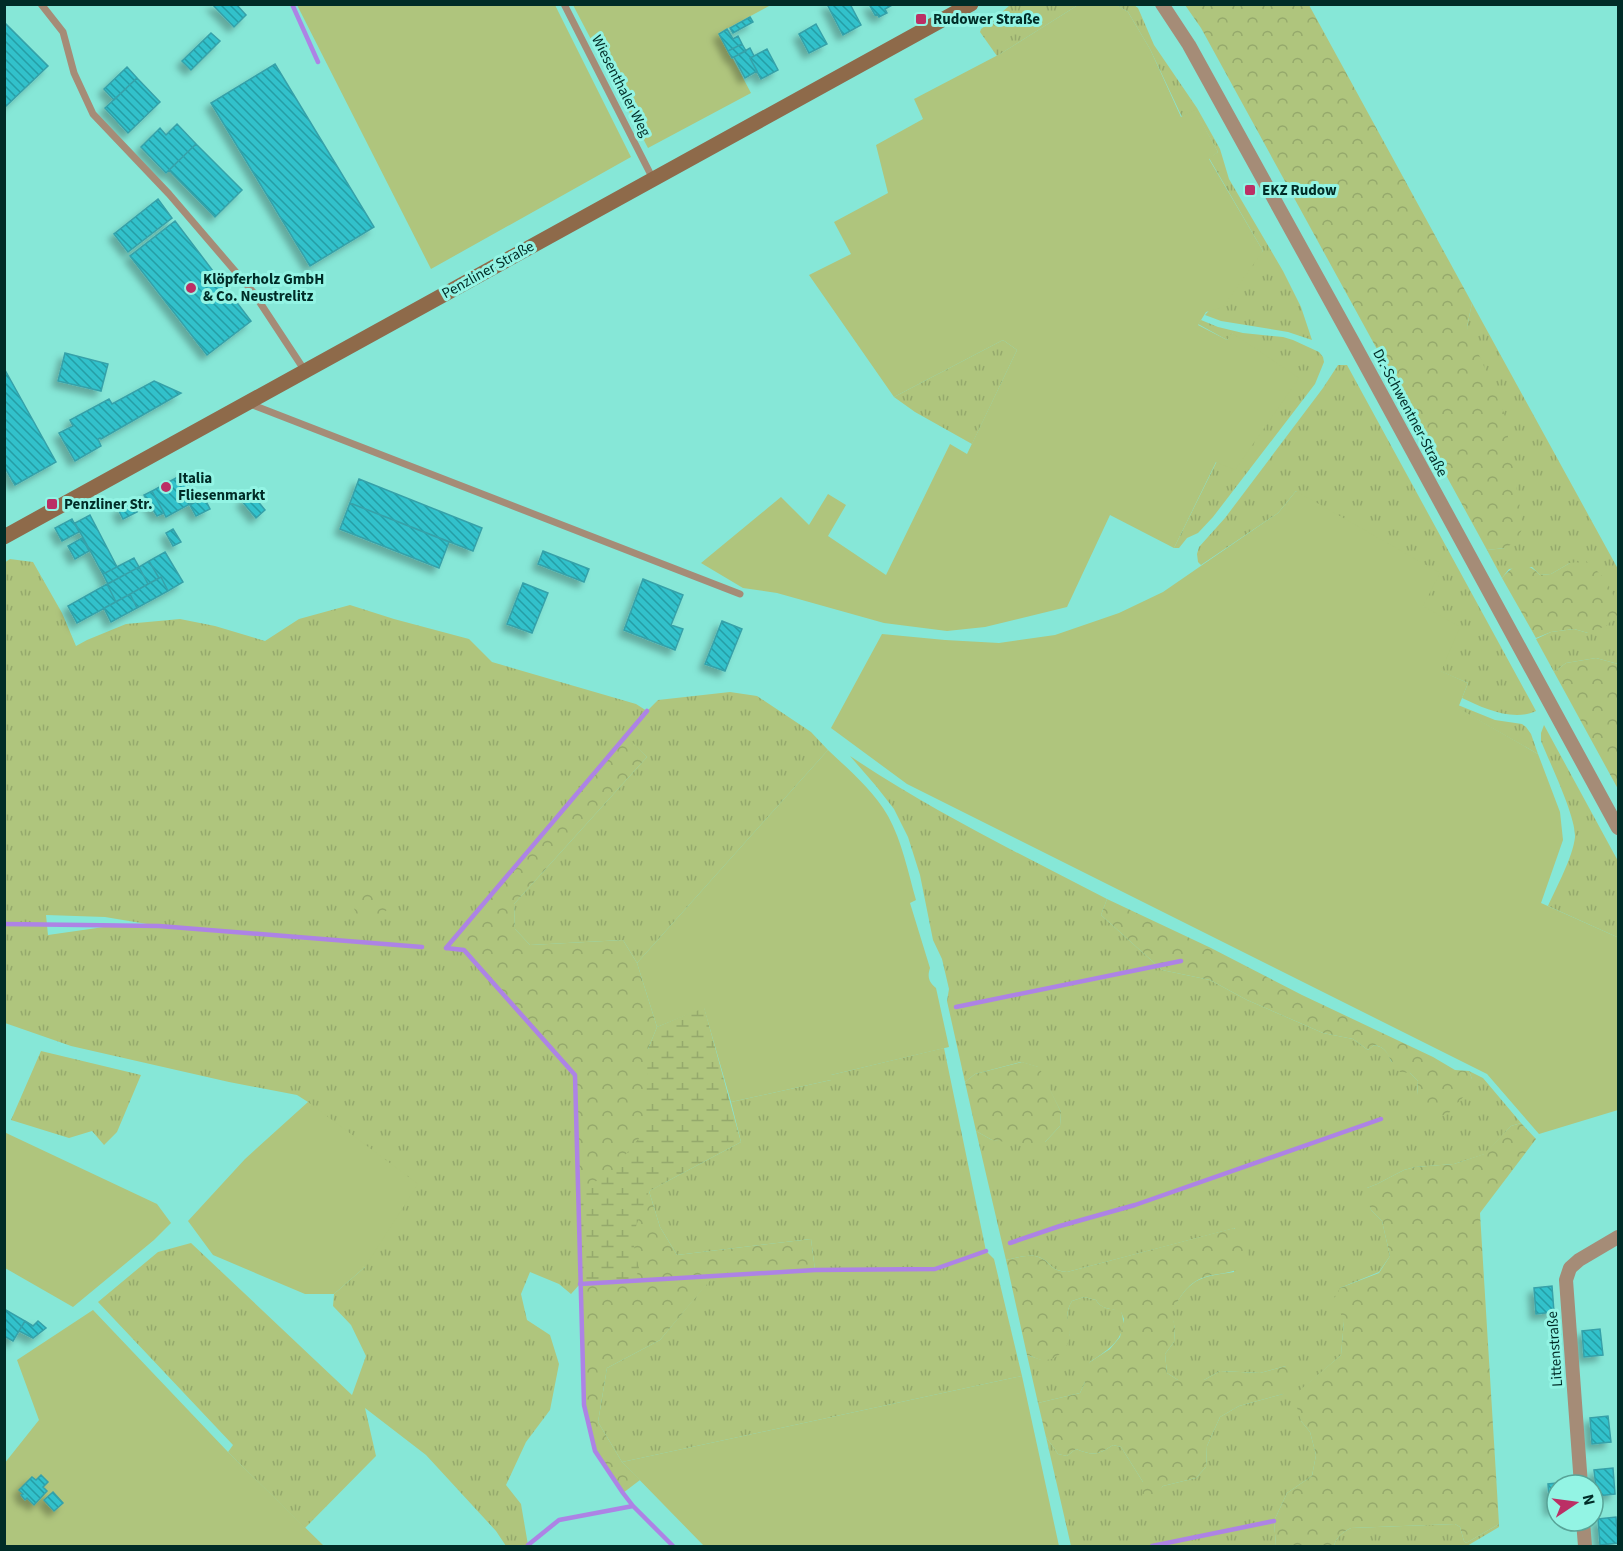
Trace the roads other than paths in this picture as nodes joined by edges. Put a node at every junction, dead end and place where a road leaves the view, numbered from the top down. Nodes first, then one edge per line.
1 (41, 4) edge
2 (564, 4) edge
3 (971, 4) edge
4 (1154, 4) edge
5 (1165, 10) edge
6 (653, 179) junction
7 (305, 371) junction
8 (247, 403) junction
9 (4, 537) edge
10 (740, 594) dead end
11 (1618, 828) edge
12 (1618, 1237) edge
13 (1580, 1473) edge

1 - 7 lane
2 - 6 lane, Wiesenthaler Weg
3 - 6 main road, Penzliner Straße
4 - 5 street, Dr.-Schwentner-Straße
5 - 11 street, Dr.-Schwentner-Straße
6 - 7 main road, Penzliner Straße
7 - 8 main road, Penzliner Straße
8 - 9 main road, Penzliner Straße
8 - 10 lane
12 - 13 street, Littenstraße

